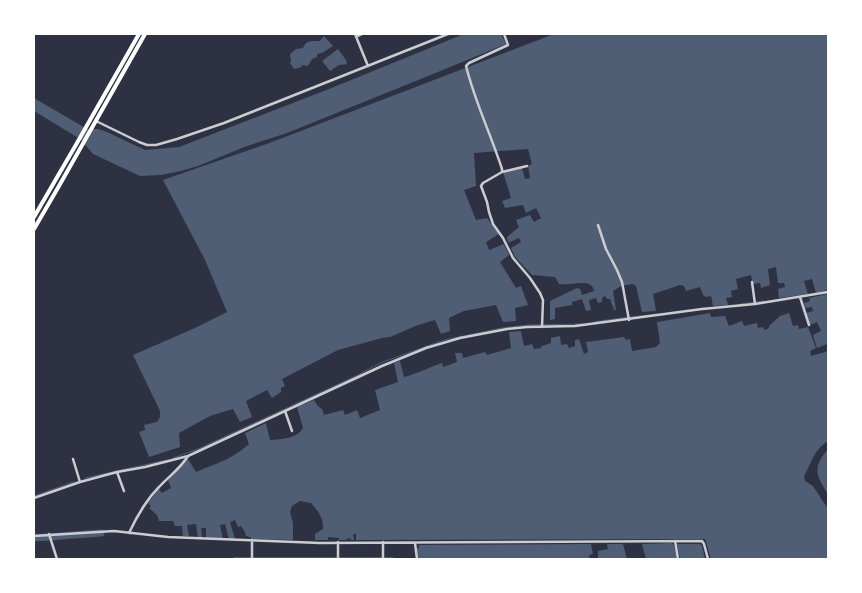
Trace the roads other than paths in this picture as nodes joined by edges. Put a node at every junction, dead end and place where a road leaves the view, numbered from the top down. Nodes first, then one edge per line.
1 (138, 34) edge
2 (145, 34) edge
3 (362, 34) edge
4 (448, 34) edge
5 (504, 34) edge
6 (356, 35) edge
7 (368, 66) junction
8 (96, 121) junction
9 (527, 166) dead end
10 (502, 172) junction
11 (34, 217) edge
12 (598, 225) dead end
13 (34, 229) edge
14 (752, 282) dead end
15 (828, 292) edge
16 (800, 297) junction
17 (755, 304) junction
18 (629, 320) junction
19 (809, 324) dead end
20 (542, 327) junction
21 (285, 411) junction
22 (292, 431) dead end
23 (188, 456) junction
24 (73, 459) dead end
25 (117, 472) junction
26 (80, 482) junction
27 (124, 491) dead end
28 (34, 498) edge
29 (130, 532) junction
30 (49, 535) junction
31 (34, 536) edge
32 (252, 540) junction
33 (675, 541) junction
34 (338, 542) junction
35 (383, 542) junction
36 (415, 543) junction
37 (56, 559) edge
38 (234, 559) edge
39 (252, 559) edge
40 (269, 559) edge
41 (285, 559) edge
42 (303, 559) edge
43 (320, 559) edge
44 (338, 559) edge
45 (356, 559) edge
46 (373, 559) edge
47 (382, 559) edge
48 (392, 559) edge
49 (417, 559) edge
50 (678, 559) edge
51 (708, 559) edge

1 - 11 highway
2 - 8 highway
3 - 6 street
4 - 7 street
5 - 10 street
6 - 7 street
7 - 8 street
8 - 13 highway
9 - 10 street
10 - 20 street
12 - 18 street
14 - 17 street
15 - 16 street
16 - 17 street
16 - 19 street
17 - 18 street
18 - 20 street
20 - 21 street
21 - 22 street
21 - 23 street
23 - 25 street
23 - 29 street
24 - 26 street
25 - 26 street
25 - 27 street
26 - 28 street
29 - 30 street
29 - 32 street
30 - 31 street
30 - 37 street
32 - 34 street
32 - 39 street
33 - 36 street
33 - 50 street
33 - 51 street
34 - 35 street
34 - 44 street
35 - 36 street
35 - 47 street
36 - 49 street
38 - 39 street
39 - 40 street
40 - 41 street
41 - 42 street
42 - 43 street
43 - 44 street
44 - 45 street
45 - 46 street
46 - 47 street
47 - 48 street

